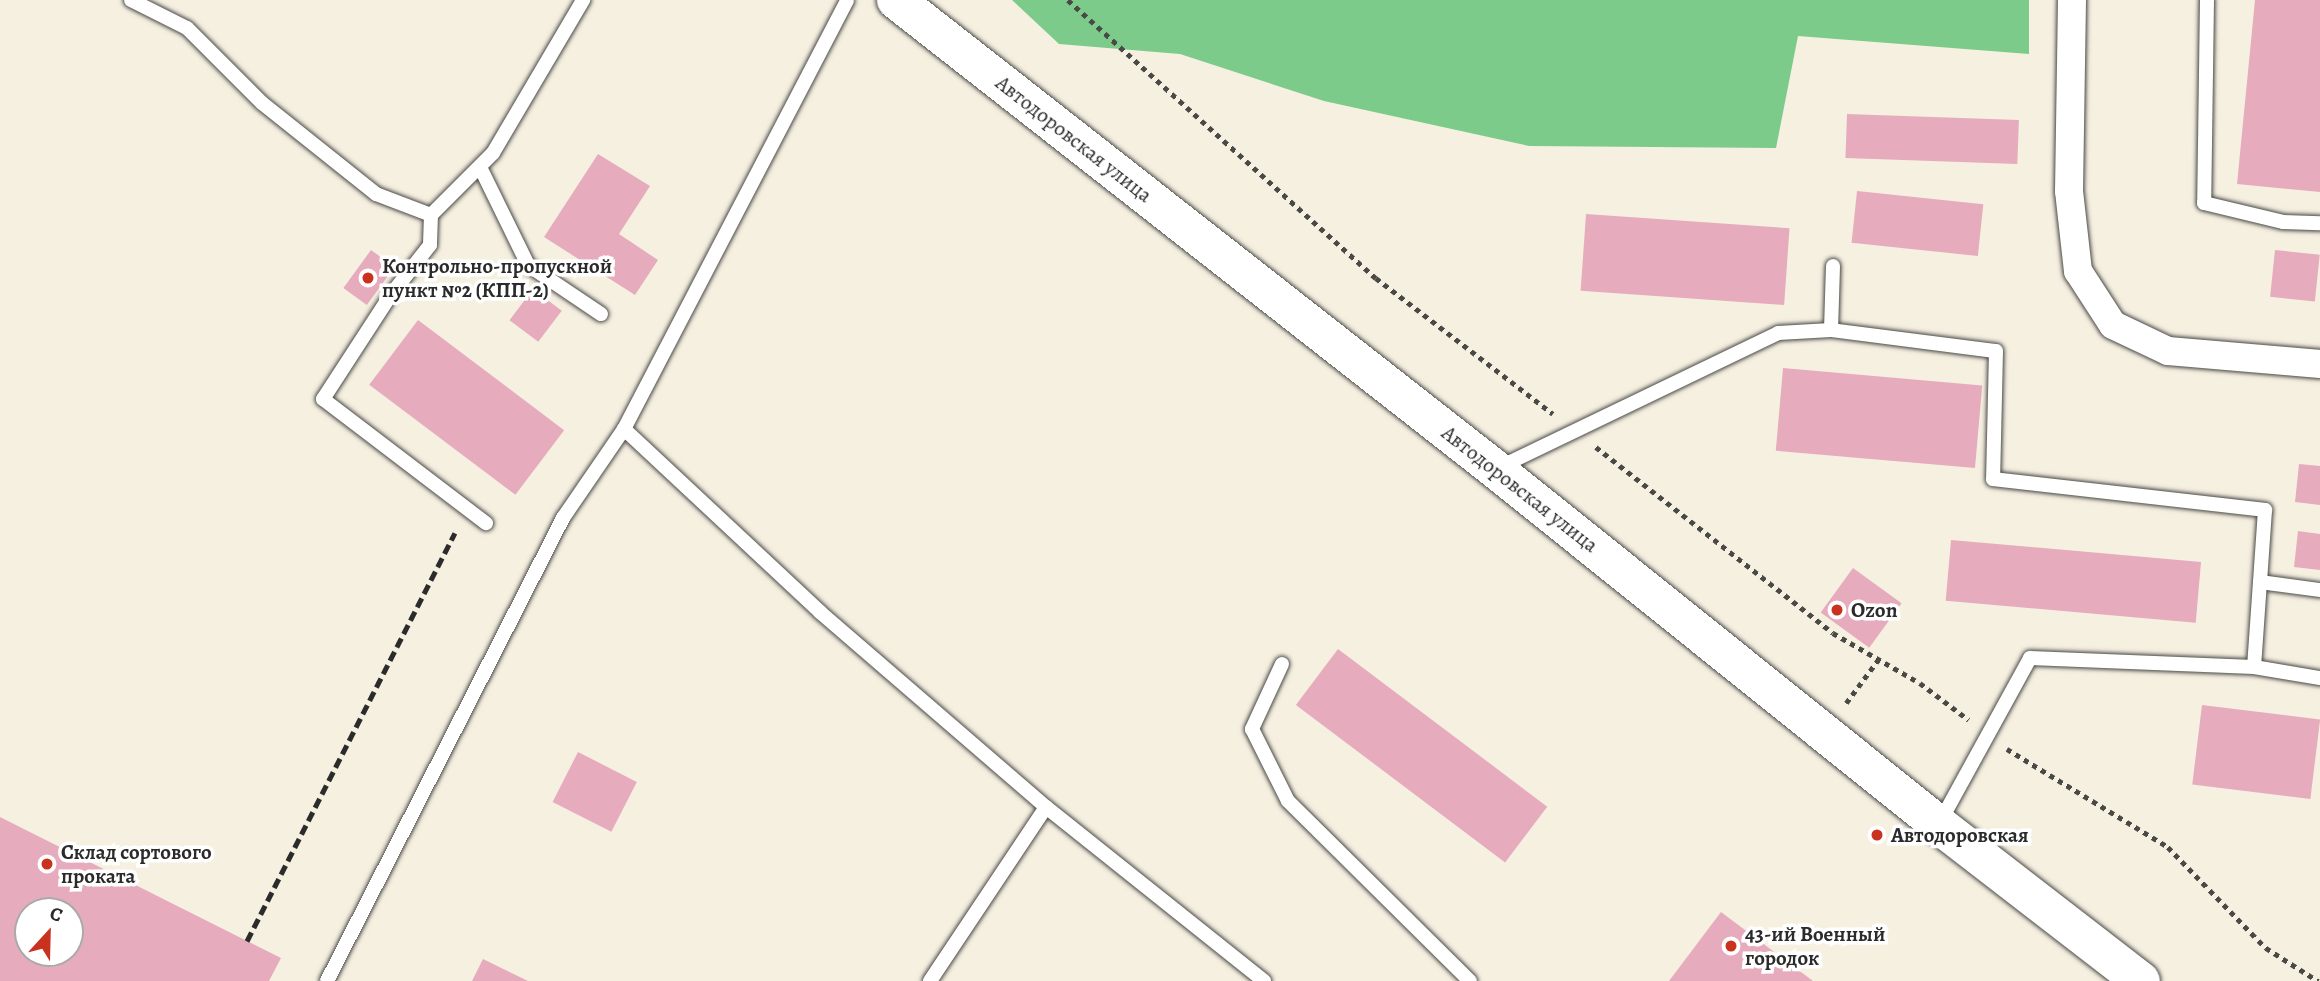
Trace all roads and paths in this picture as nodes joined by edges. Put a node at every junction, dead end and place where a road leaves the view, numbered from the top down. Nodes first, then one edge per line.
1 (131, 0) edge
2 (583, 0) edge
3 (847, 0) edge
4 (897, 0) edge
5 (1068, 0) edge
6 (2072, 0) edge
7 (2207, 0) edge
8 (480, 167) junction
9 (431, 215) junction
10 (2320, 223) edge
11 (1833, 266) dead end
12 (601, 314) dead end
13 (1831, 330) junction
14 (2320, 364) edge
15 (624, 429) junction
16 (1576, 431) junction
17 (1495, 469) junction
18 (486, 523) dead end
19 (2260, 582) junction
20 (2320, 590) edge
21 (1282, 664) dead end
22 (2254, 667) junction
23 (2320, 678) edge
24 (1988, 734) junction
25 (1046, 807) junction
26 (1939, 825) junction
27 (327, 981) edge
28 (930, 981) edge
29 (1264, 981) edge
30 (1470, 981) edge
31 (2141, 981) edge
32 (2318, 981) edge

1 - 9 lane
2 - 8 lane
3 - 15 lane
4 - 17 main road, Автодоровская улица
5 - 16 path
6 - 14 street
7 - 10 lane
8 - 9 lane
8 - 12 lane
9 - 18 lane
11 - 13 lane
13 - 16 lane
13 - 19 lane
15 - 25 lane
15 - 27 lane
16 - 17 lane
16 - 24 path
17 - 26 main road, Автодоровская улица
19 - 20 lane
19 - 22 lane
21 - 30 lane
22 - 23 lane
22 - 24 lane
24 - 26 lane
24 - 32 path
25 - 28 lane
25 - 29 lane
26 - 31 main road, Автодоровская улица

